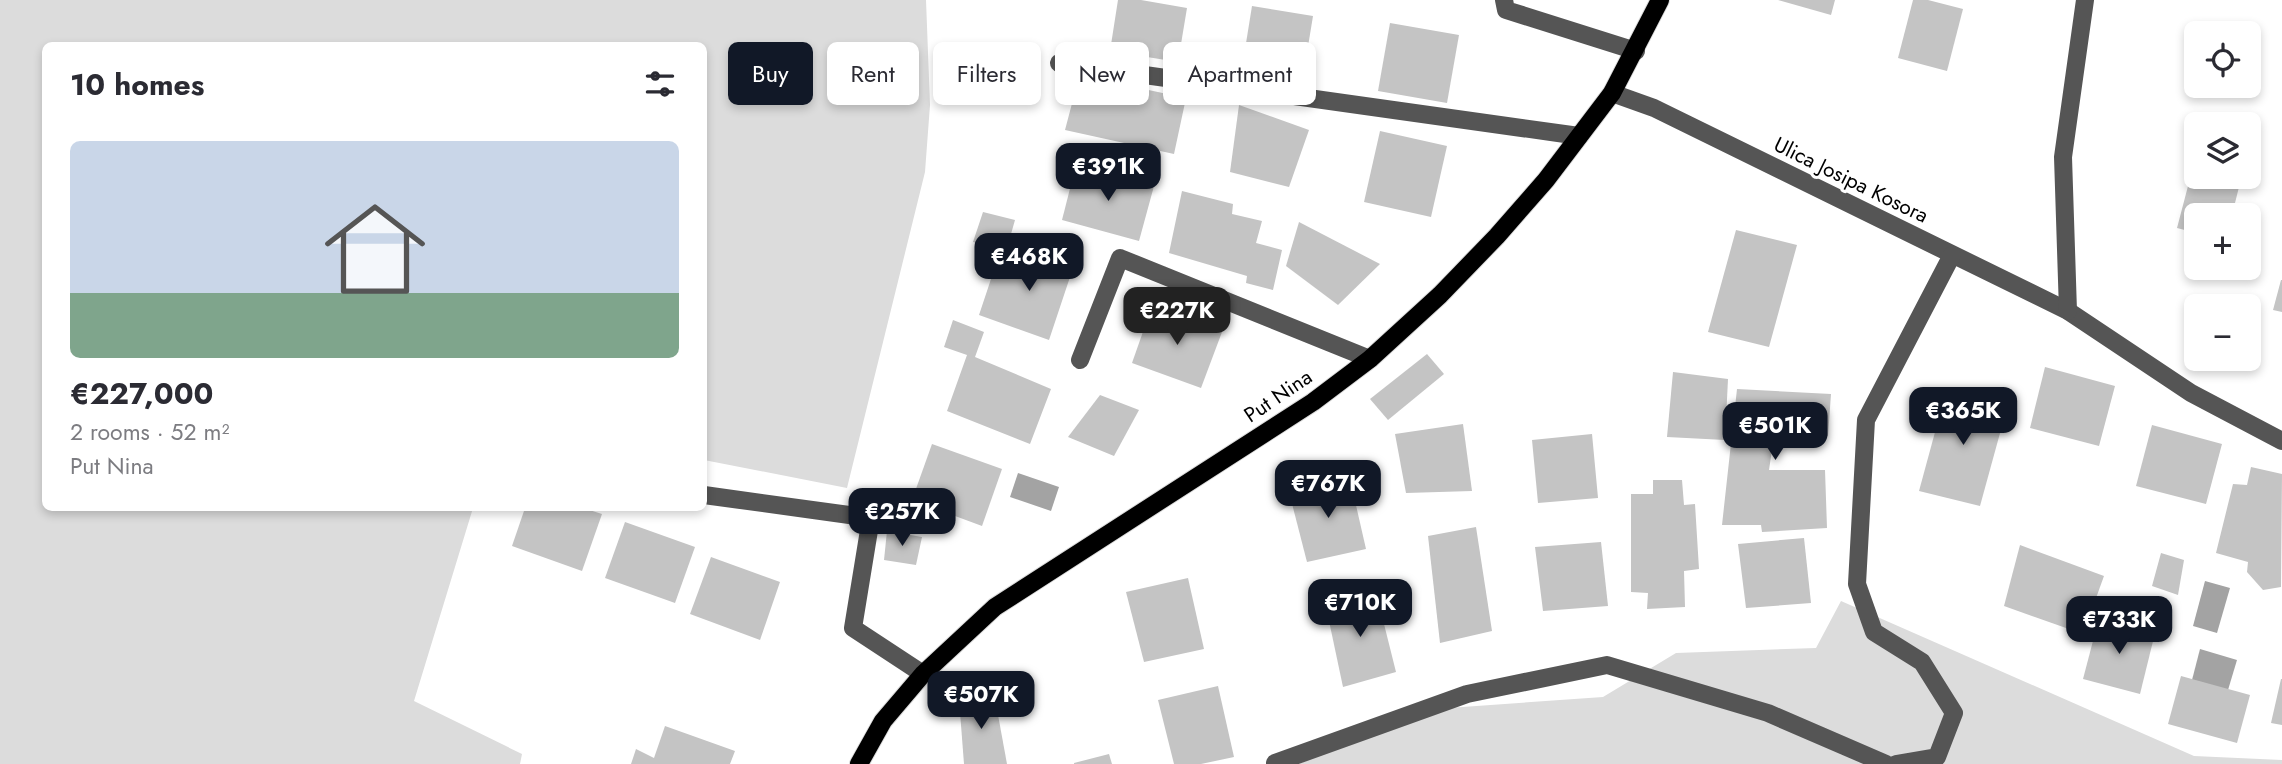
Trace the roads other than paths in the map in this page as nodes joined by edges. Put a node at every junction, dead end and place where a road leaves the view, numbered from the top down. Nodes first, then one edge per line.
1 (1504, 0) edge
2 (1660, 0) edge
3 (2085, 0) edge
4 (1636, 51) junction
5 (1149, 76) edge
6 (1612, 93) junction
7 (1579, 136) junction
8 (1952, 255) junction
9 (2068, 311) junction
10 (1370, 359) junction
11 (1080, 360) dead end
12 (2282, 441) edge
13 (707, 495) edge
14 (923, 674) junction
15 (1275, 763) edge
16 (859, 764) edge
17 (1886, 764) edge
18 (1896, 764) edge

1 - 4 street
2 - 4 main road, Put Nina
3 - 9 street
4 - 6 main road, Put Nina
5 - 7 street
6 - 7 main road, Put Nina
6 - 8 street, Ulica Josipa Kosora
7 - 10 main road, Put Nina
8 - 9 street, Ulica Josipa Kosora
8 - 18 street
9 - 12 street, Ulica Josipa Kosora
10 - 11 street
10 - 14 main road, Put Nina
13 - 14 street
14 - 16 main road, Put Nina
15 - 17 street

